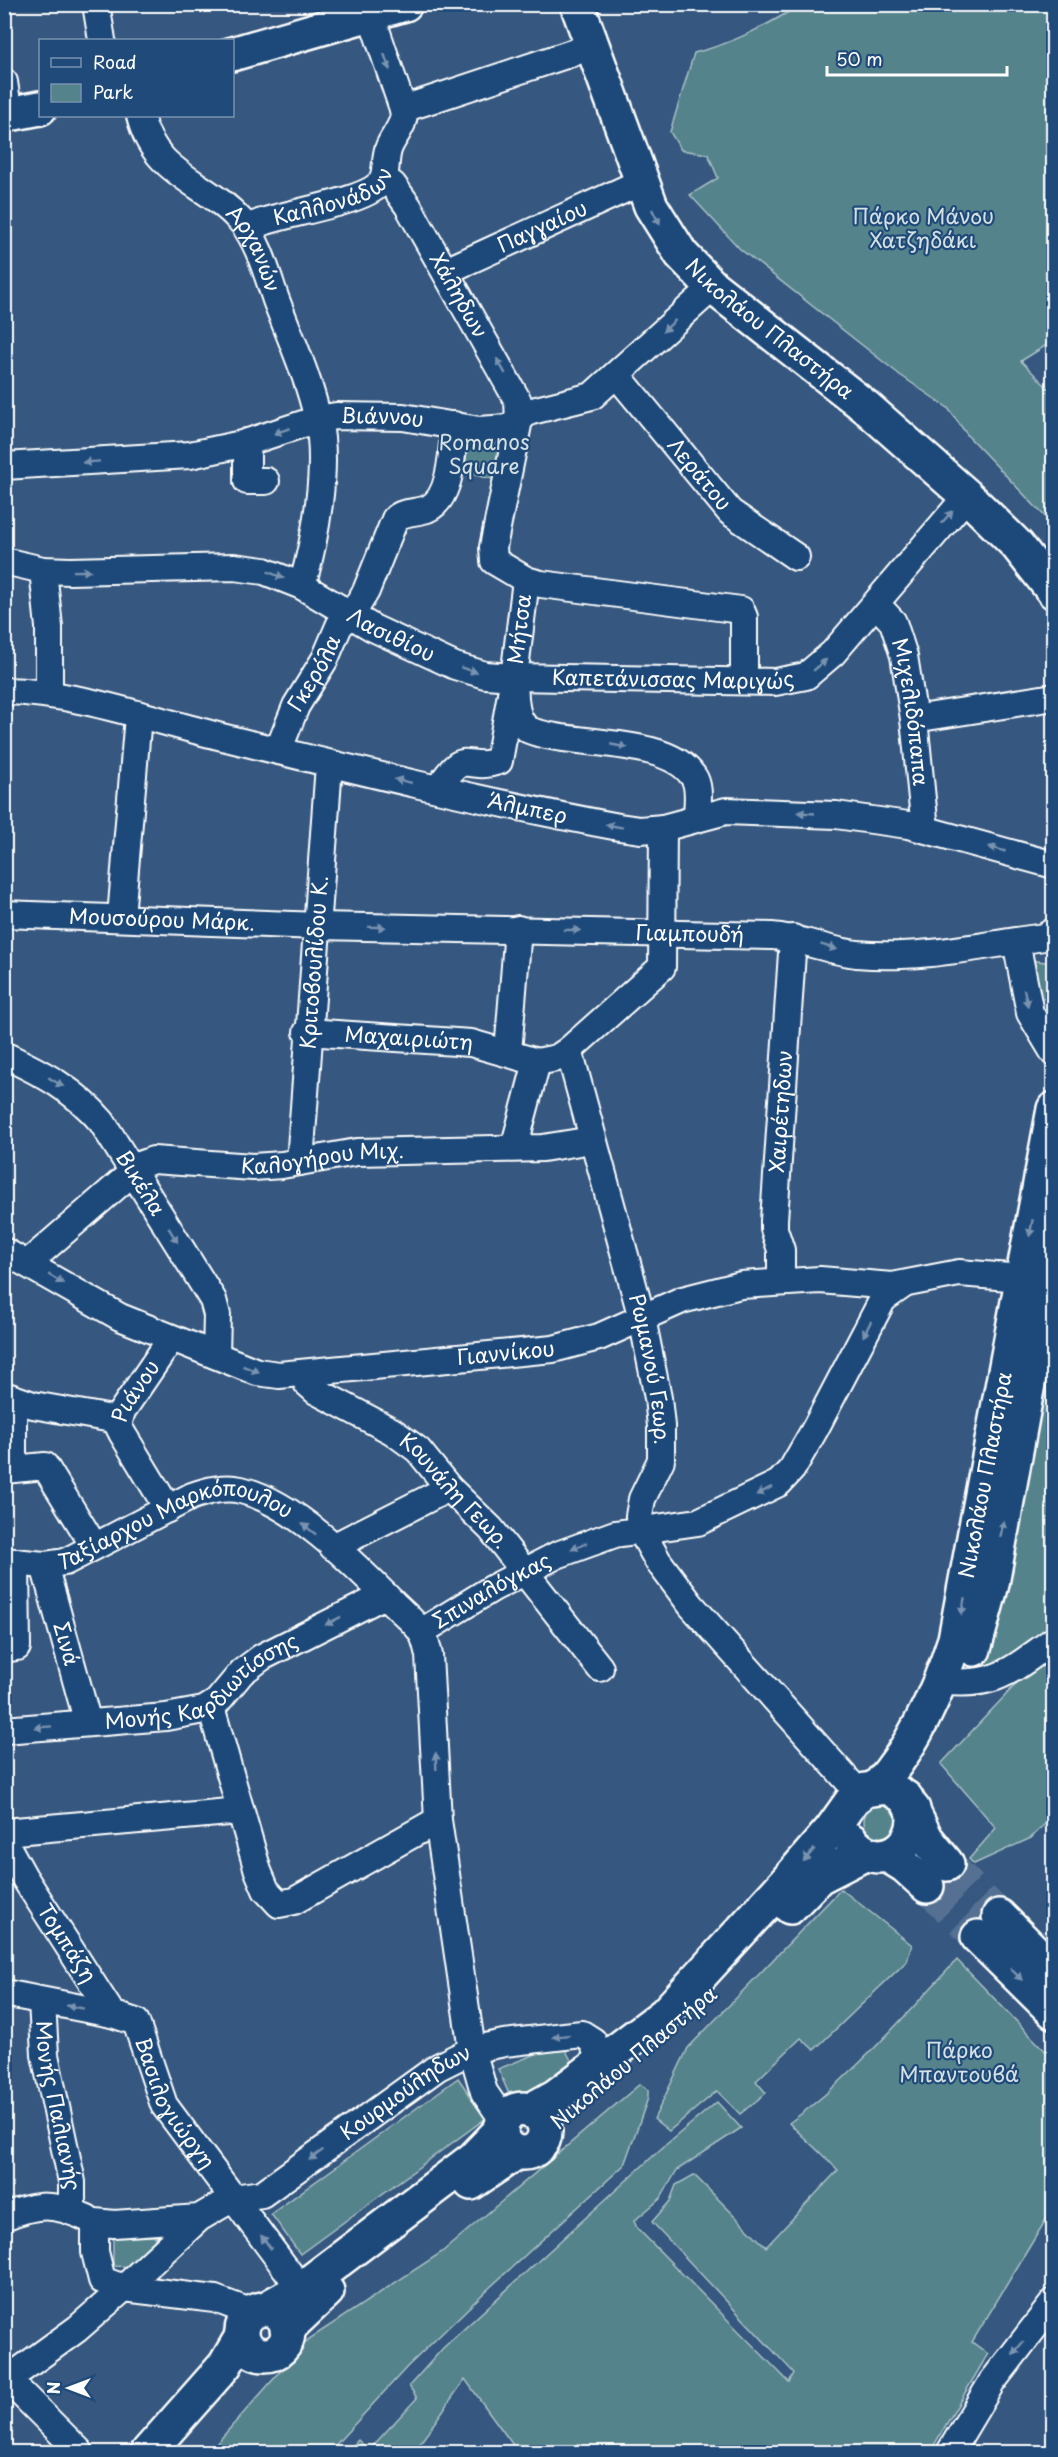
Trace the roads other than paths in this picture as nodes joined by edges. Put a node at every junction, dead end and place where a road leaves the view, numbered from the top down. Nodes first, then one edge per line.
1 (96, 4) edge
2 (405, 4) edge
3 (577, 4) edge
4 (598, 4) edge
5 (371, 15) junction
6 (102, 39) edge
7 (593, 46) junction
8 (234, 53) edge
9 (4, 82) edge
10 (39, 108) edge
11 (403, 110) junction
12 (7, 115) edge
13 (140, 117) edge
14 (384, 178) junction
15 (641, 182) junction
16 (247, 228) junction
17 (446, 272) junction
18 (713, 287) junction
19 (617, 375) junction
20 (318, 419) junction
21 (519, 420) junction
22 (454, 425) junction
23 (247, 442) junction
24 (4, 466) edge
25 (266, 481) dead end
26 (966, 496) junction
27 (796, 557) dead end
28 (1053, 557) edge
29 (4, 561) edge
30 (42, 570) junction
31 (526, 580) junction
32 (302, 586) junction
33 (1053, 592) edge
34 (876, 604) junction
35 (350, 615) junction
36 (514, 677) junction
37 (744, 681) junction
38 (4, 691) edge
39 (49, 694) junction
40 (1053, 697) edge
41 (138, 716) junction
42 (914, 719) junction
43 (278, 751) junction
44 (328, 765) junction
45 (438, 789) junction
46 (697, 817) junction
47 (663, 828) junction
48 (925, 829) junction
49 (1053, 865) edge
50 (4, 914) edge
51 (121, 917) junction
52 (319, 926) junction
53 (518, 929) junction
54 (1053, 931) edge
55 (664, 932) junction
56 (793, 938) junction
57 (1016, 940) junction
58 (307, 1032) junction
59 (569, 1050) junction
60 (507, 1052) junction
61 (1053, 1053) edge
62 (4, 1055) edge
63 (537, 1062) junction
64 (1053, 1109) edge
65 (592, 1140) junction
66 (514, 1148) junction
67 (300, 1162) junction
68 (134, 1171) junction
69 (1053, 1239) edge
70 (4, 1251) edge
71 (28, 1263) junction
72 (1022, 1278) junction
73 (781, 1282) junction
74 (903, 1285) junction
75 (642, 1318) junction
76 (171, 1339) junction
77 (216, 1355) junction
78 (305, 1374) junction
79 (9, 1397) edge
80 (118, 1420) junction
81 (9, 1469) edge
82 (449, 1488) junction
83 (168, 1509) junction
84 (640, 1529) junction
85 (94, 1546) junction
86 (333, 1547) junction
87 (10, 1562) edge
88 (44, 1565) junction
89 (524, 1570) junction
90 (385, 1595) junction
91 (421, 1632) junction
92 (1053, 1640) edge
93 (4, 1648) edge
94 (600, 1668) dead end
95 (951, 1682) junction
96 (211, 1707) junction
97 (88, 1723) junction
98 (4, 1730) edge
99 (862, 1795) junction
100 (911, 1805) junction
101 (240, 1811) junction
102 (438, 1820) junction
103 (4, 1832) edge
104 (4, 1841) edge
105 (876, 1854) junction
106 (1053, 1971) edge
107 (4, 1993) edge
108 (42, 2001) junction
109 (1053, 2012) edge
110 (112, 2014) junction
111 (472, 2050) junction
112 (600, 2063) junction
113 (519, 2129) junction
114 (215, 2208) junction
115 (5, 2215) edge
116 (84, 2217) junction
117 (124, 2288) junction
118 (301, 2289) junction
119 (1053, 2302) edge
120 (262, 2328) junction
121 (6, 2381) edge
122 (80, 2452) edge
123 (148, 2452) edge
124 (173, 2452) edge
125 (950, 2452) edge

1 - 6 street
2 - 5 main road
3 - 7 main road, Νικολάου Πλαστήρα
4 - 28 main road, Νικολάου Πλαστήρα
5 - 8 main road
5 -> 11 street
7 - 11 street
7 - 15 main road, Νικολάου Πλαστήρα
9 - 12 street
10 - 12 main road
11 - 14 street, Καλλονάδων
13 - 16 street, Αρχανών
14 - 16 street, Καλλονάδων
14 - 17 street, Χάληδων
15 - 17 street, Παγγαίου
15 -> 18 main road, Νικολάου Πλαστήρα
16 - 20 street, Αρχανών
21 -> 17 street, Χάληδων
18 -> 19 street, Βιάννου
18 - 26 main road, Νικολάου Πλαστήρα
19 - 21 street, Βιάννου
19 - 27 street, Λεράτου
20 - 22 street, Βιάννου
20 -> 23 street, Βιάννου
20 - 32 street
21 - 22 street, Βιάννου
21 - 31 street
22 - 35 street, Γκερόλα
23 -> 24 street, Βιάννου
23 - 25 street
26 - 33 main road, Νικολάου Πλαστήρα
34 -> 26 street, Καπετάνισσας Μαριγώς
29 - 30 street, Λασιθίου
30 -> 32 street, Λασιθίου
30 - 39 street
31 - 36 street, Μήτσα
31 - 37 street
32 - 35 street, Λασιθίου
37 -> 34 street, Καπετάνισσας Μαριγώς
34 - 42 street, Μιχελιδόπαπα
35 -> 36 street, Λασιθίου
35 - 43 street, Γκερόλα
36 - 37 street, Καπετάνισσας Μαριγώς
36 - 45 street
36 -> 46 street
38 - 39 street, Άλμπερ
39 - 41 street, Άλμπερ
40 - 42 street
41 - 43 street, Άλμπερ
41 - 51 street
42 - 48 street, Μιχελιδόπαπα
43 - 44 street, Άλμπερ
45 -> 44 street, Άλμπερ
44 - 52 street, Κριτοβουλίδου Κ.
47 -> 45 street, Άλμπερ
46 - 47 street, Άλμπερ
48 -> 46 street, Άλμπερ
47 - 55 street
49 -> 48 street, Άλμπερ
50 - 51 street, Μουσούρου Μάρκ.
51 - 52 street, Μουσούρου Μάρκ.
52 -> 53 street, Γιαμπουδή
52 - 58 street, Κριτοβουλίδου Κ.
53 -> 55 street, Γιαμπουδή
53 - 60 street
54 - 57 street, Γιαμπουδή
55 - 56 street, Γιαμπουδή
55 - 59 street
56 -> 57 street, Γιαμπουδή
56 - 73 street, Χαιρέτηδων
57 -> 61 street
58 - 60 street, Μαχαιριώτη
58 - 67 street, Κριτοβουλίδου Κ.
59 - 63 street
59 - 65 street, Ρωμανού Γεωρ.
60 - 63 street, Μαχαιριώτη
62 -> 68 street, Βικέλα
63 - 66 street
64 -> 72 main road, Νικολάου Πλαστήρα
65 - 66 street, Καλογήρου Μιχ.
65 - 75 street, Ρωμανού Γεωρ.
66 - 67 street, Καλογήρου Μιχ.
67 - 68 street, Καλογήρου Μιχ.
68 - 71 street, Καλογήρου Μιχ.
68 -> 77 street, Βικέλα
95 -> 69 main road, Νικολάου Πλαστήρα
70 - 71 street, Γιαννίκου
71 -> 76 street, Γιαννίκου
72 - 74 street, Γιαννίκου
72 -> 95 main road, Νικολάου Πλαστήρα
73 - 74 street, Γιαννίκου
73 - 75 street, Γιαννίκου
74 -> 84 street, Σπιναλόγκας
75 - 78 street, Γιαννίκου
75 - 84 street, Ρωμανού Γεωρ.
76 - 77 street, Γιαννίκου
76 - 80 street, Ριάνου
77 -> 78 street, Γιαννίκου
78 - 82 street, Κουνάλη Γεωρ.
79 - 80 street
79 - 81 street
80 - 83 street, Ριάνου
81 - 85 street
82 - 86 street
82 - 89 street, Κουνάλη Γεωρ.
83 - 85 street, Ταξίαρχου Μαρκόπουλου
86 -> 83 street, Ταξίαρχου Μαρκόπουλου
84 -> 89 street, Σπιναλόγκας
84 - 99 street
85 - 88 street, Ταξίαρχου Μαρκόπουλου
86 - 90 street, Ταξίαρχου Μαρκόπουλου
87 - 88 street, Ταξίαρχου Μαρκόπουλου
87 - 93 street
88 - 97 street, Σινά
89 - 91 street, Σπιναλόγκας
89 - 94 street, Κουνάλη Γεωρ.
90 - 91 street, Ταξίαρχου Μαρκόπουλου
90 -> 96 street, Μονής Καρδιωτίσσης
102 -> 91 street, Σπιναλόγκας
92 - 95 street
95 - 99 main road, Νικολάου Πλαστήρα
95 - 100 main road, Νικολάου Πλαστήρα
96 - 97 street, Μονής Καρδιωτίσσης
96 - 101 street
97 -> 98 street, Μονής Καρδιωτίσσης
99 - 100 main road
99 - 105 main road
99 -> 112 main road, Νικολάου Πλαστήρα
100 - 105 main road
100 - 105 main road
101 - 102 street
101 - 103 street
102 - 111 street, Σπιναλόγκας
104 - 110 street, Τομπάζη
105 - 113 main road, Νικολάου Πλαστήρα
106 -> 109 main road
107 - 108 street, Βασιλογιώργη
110 -> 108 street, Βασιλογιώργη
108 - 116 street, Μονής Παλιανής
110 - 114 street, Βασιλογιώργη
112 -> 111 street, Κουρμούληδων
111 - 113 street, Σπιναλόγκας
111 -> 114 street, Κουρμούληδων
112 - 113 main road, Νικολάου Πλαστήρα
113 - 118 main road, Νικολάου Πλαστήρα
113 - 120 main road, Νικολάου Πλαστήρα
114 - 116 street, Κουρμούληδων
114 - 117 street
118 -> 114 street, Βασιλογιώργη
115 - 116 street, Κουρμούληδων
116 - 117 street, Μονής Παλιανής
117 - 120 street
117 - 121 street
118 - 120 main road, Νικολάου Πλαστήρα
119 -> 125 street
120 - 123 main road, Νικολάου Πλαστήρα
120 - 124 main road, Νικολάου Πλαστήρα
121 - 122 street

